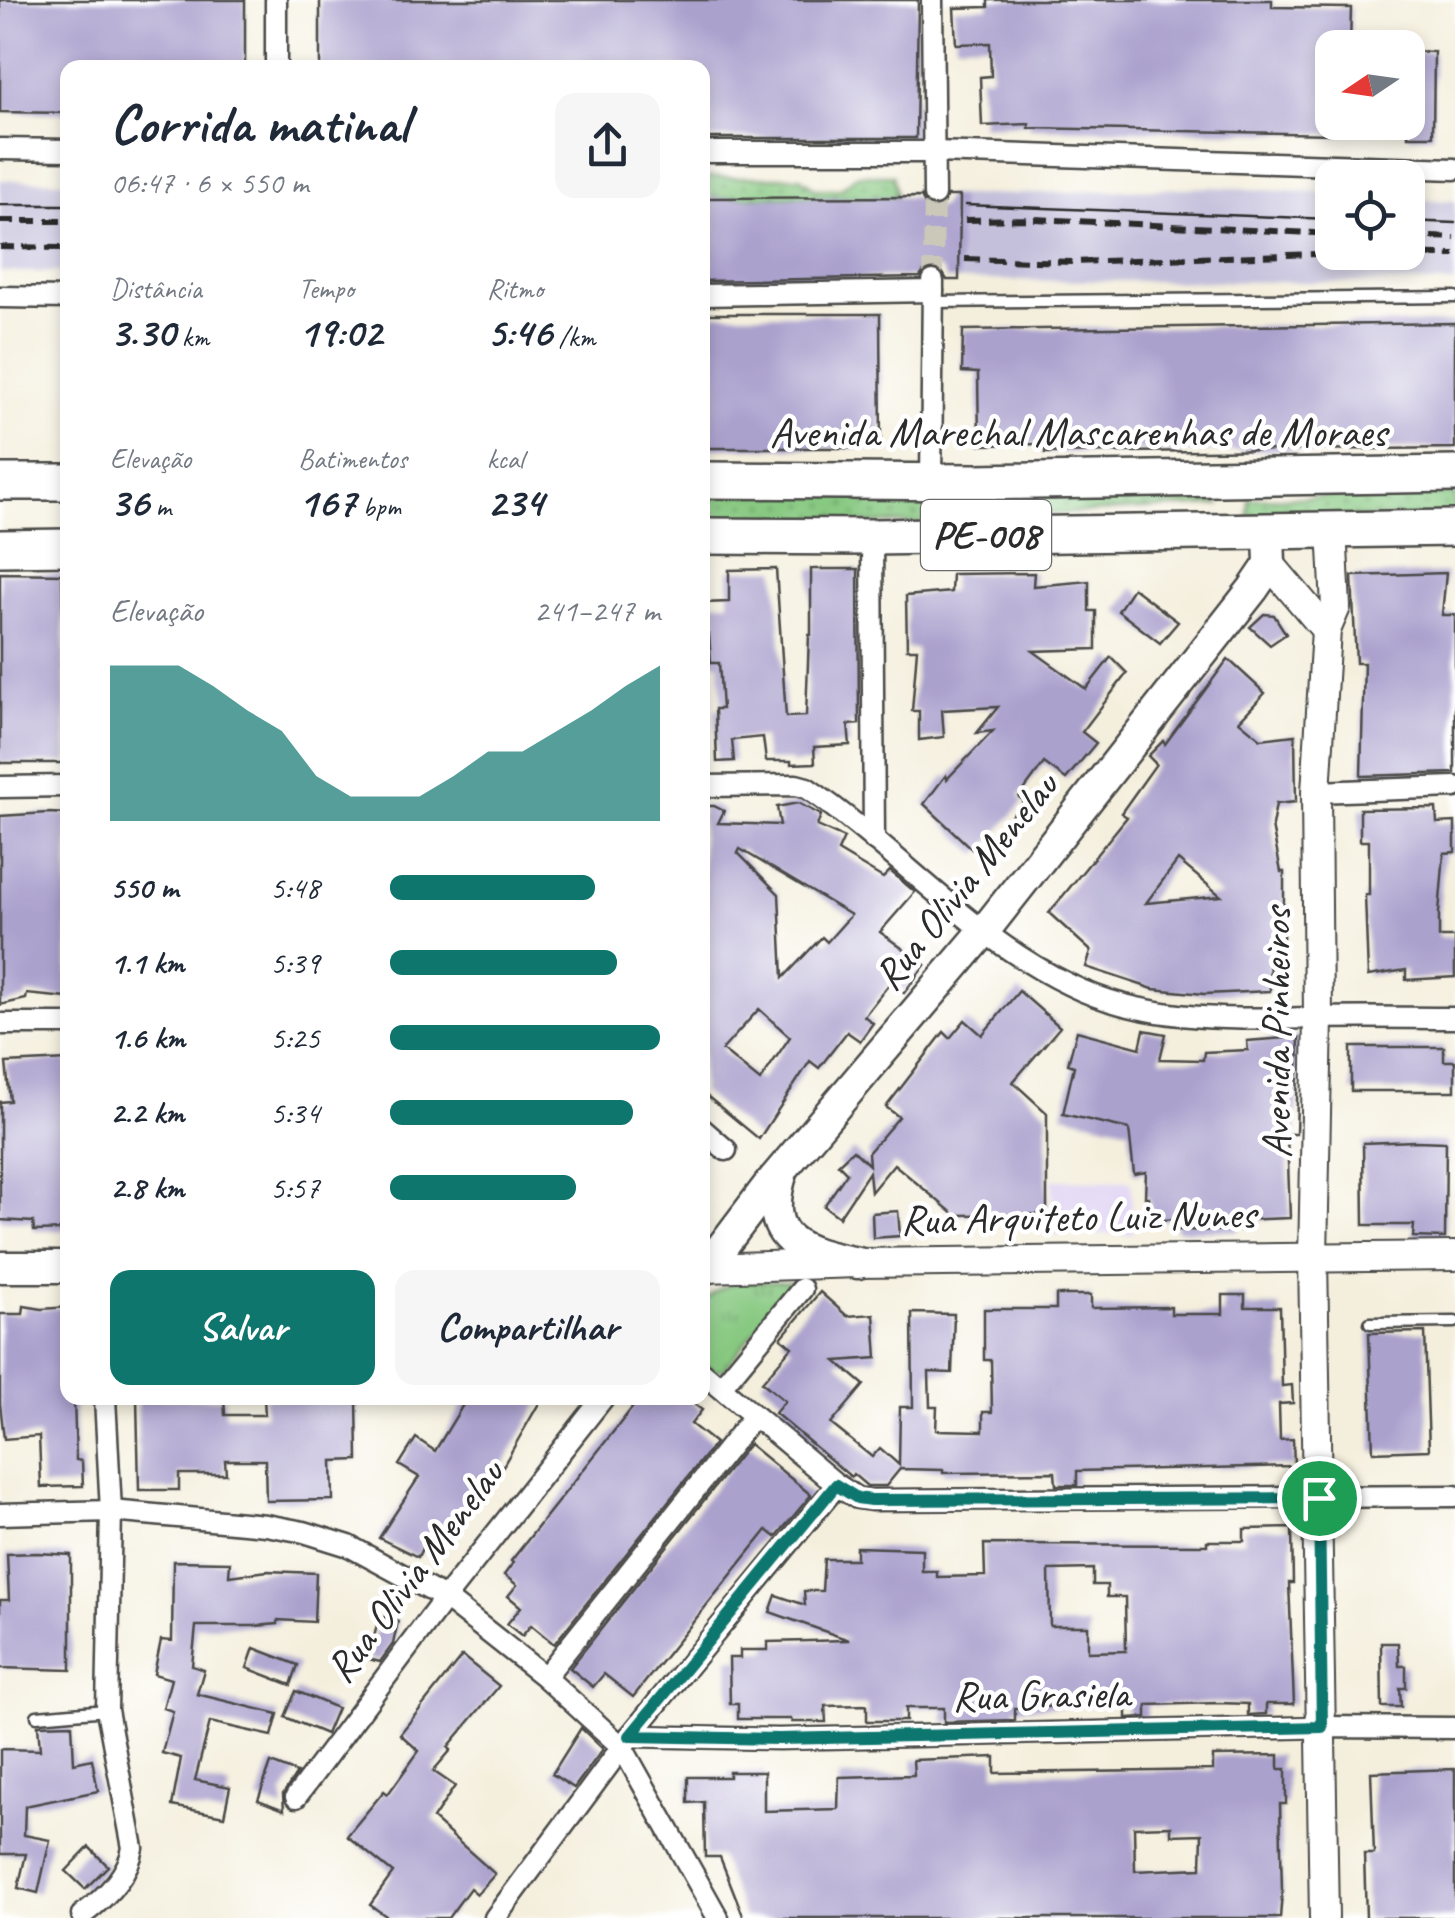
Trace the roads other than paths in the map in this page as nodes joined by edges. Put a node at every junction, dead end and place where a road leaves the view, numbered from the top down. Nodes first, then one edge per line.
1 (276, 0) edge
2 (932, 0) edge
3 (276, 60) edge
4 (0, 149) edge
5 (60, 150) edge
6 (710, 152) edge
7 (934, 152) junction
8 (1455, 169) edge
9 (934, 195) tunnel mouth
10 (933, 291) junction
11 (710, 295) edge
12 (0, 297) edge
13 (1455, 297) edge
14 (60, 298) edge
15 (1455, 474) edge
16 (1207, 477) junction
17 (710, 480) edge
18 (931, 480) junction
19 (0, 482) edge
20 (60, 489) edge
21 (1332, 528) junction
22 (1455, 528) edge
23 (710, 536) edge
24 (956, 536) junction
25 (872, 537) junction
26 (0, 548) edge
27 (60, 548) edge
28 (1269, 548) junction
29 (1326, 630) junction
30 (60, 786) edge
31 (710, 786) edge
32 (0, 787) edge
33 (1455, 788) edge
34 (1316, 792) junction
35 (874, 840) junction
36 (985, 930) junction
37 (1318, 1018) junction
38 (1455, 1018) edge
39 (0, 1024) edge
40 (60, 1024) edge
41 (710, 1136) edge
42 (726, 1150) dead end
43 (783, 1169) junction
44 (1313, 1256) junction
45 (1455, 1256) edge
46 (710, 1262) edge
47 (858, 1262) junction
48 (60, 1266) edge
49 (0, 1267) edge
50 (710, 1270) edge
51 (802, 1289) dead end
52 (1455, 1322) edge
53 (1370, 1324) dead end
54 (710, 1378) edge
55 (721, 1387) junction
56 (105, 1405) edge
57 (598, 1405) edge
58 (754, 1416) junction
59 (836, 1485) junction
60 (1455, 1496) edge
61 (1319, 1498) junction
62 (110, 1512) junction
63 (0, 1514) edge
64 (446, 1598) junction
65 (545, 1676) junction
66 (106, 1710) junction
67 (37, 1716) dead end
68 (1322, 1727) junction
69 (1455, 1728) edge
70 (626, 1741) junction
71 (296, 1797) dead end
72 (82, 1914) dead end
73 (495, 1918) edge
74 (718, 1918) edge
75 (1324, 1918) edge

1 - 3 street
2 - 7 street
4 - 5 street
6 - 7 street
7 - 8 street
7 - 9 street
10 - 11 street
10 - 13 lane
10 - 18 street
12 - 14 street
15 - 16 highway, Avenida Marechal Mascarenhas de Moraes / PE-008
16 - 18 highway, Avenida Marechal Mascarenhas de Moraes / PE-008
16 - 28 highway
17 - 18 highway, Avenida Marechal Mascarenhas de Moraes / PE-008
18 - 24 street
19 - 20 highway
21 - 22 highway, PE-008
21 - 28 highway, PE-008
21 - 29 street, Avenida Pinheiros
23 - 25 highway, PE-008
24 - 25 highway, PE-008
24 - 28 highway, PE-008
25 - 35 street
26 - 27 highway
28 - 29 street
28 - 36 main road, Rua Olivia Menelau
29 - 34 street, Avenida Pinheiros
30 - 32 street
31 - 35 street
33 - 34 street
34 - 37 street, Avenida Pinheiros
35 - 36 street
36 - 37 street
36 - 43 main road, Rua Olivia Menelau
37 - 38 street
37 - 44 street, Avenida Pinheiros
39 - 40 street
41 - 42 street
43 - 46 main road, Rua Olivia Menelau
43 - 47 main road
44 - 45 street, Rua Arquiteto Luiz Nunes
44 - 47 street, Rua Arquiteto Luiz Nunes
44 - 61 street, Avenida Pinheiros
47 - 50 street, Rua Arquiteto Luiz Nunes
48 - 49 main road
51 - 55 street
52 - 53 lane
54 - 55 street
55 - 58 street
56 - 62 street
57 - 64 street, Rua Olivia Menelau
58 - 59 street
58 - 65 street
59 - 61 street
59 - 70 street
60 - 61 street
61 - 68 street, Avenida Pinheiros
62 - 63 street
62 - 64 street
62 - 66 street
64 - 65 street
64 - 71 street, Rua Olivia Menelau
65 - 70 street
66 - 67 lane
66 - 72 street
68 - 69 street, Rua Grasiela
68 - 70 street, Rua Grasiela
68 - 75 street, Avenida Pinheiros
70 - 73 street
70 - 74 street

